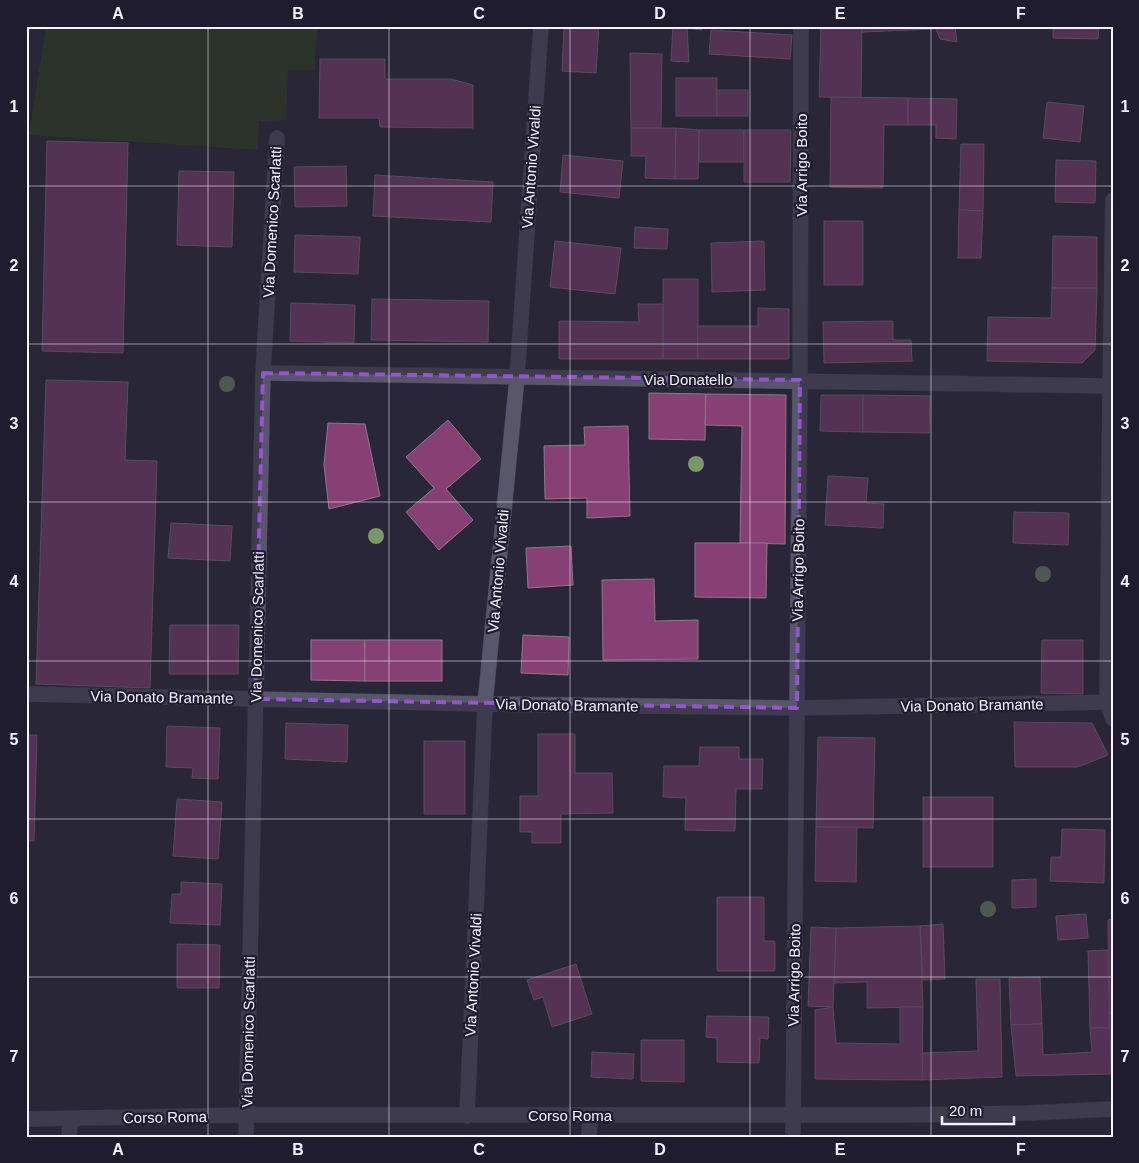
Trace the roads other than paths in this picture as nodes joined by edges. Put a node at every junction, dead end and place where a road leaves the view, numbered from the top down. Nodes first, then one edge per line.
1 (541, 26) edge
2 (801, 26) edge
3 (277, 138) dead end
4 (1113, 200) edge
5 (263, 373) junction
6 (517, 378) junction
7 (800, 380) junction
8 (1111, 386) edge
9 (26, 694) edge
10 (255, 699) junction
11 (1110, 703) edge
12 (485, 704) junction
13 (797, 708) junction
14 (1113, 719) edge
15 (1113, 1109) edge
16 (793, 1114) junction
17 (590, 1115) junction
18 (246, 1116) junction
19 (467, 1116) junction
20 (26, 1119) edge
21 (70, 1119) junction
22 (69, 1137) edge
23 (246, 1137) edge
24 (589, 1137) edge
25 (793, 1137) edge

1 - 6 street, Via Antonio Vivaldi
2 - 7 street, Via Arrigo Boito
3 - 5 street, Via Domenico Scarlatti
4 - 8 street
5 - 6 street, Via Donatello
5 - 10 street, Via Domenico Scarlatti
6 - 7 street, Via Donatello
6 - 12 street, Via Antonio Vivaldi
7 - 8 street, Via Donatello
7 - 13 street, Via Arrigo Boito
8 - 11 street
9 - 10 street, Via Donato Bramante
10 - 12 street, Via Donato Bramante
10 - 18 street, Via Domenico Scarlatti
11 - 13 street, Via Donato Bramante
11 - 14 street
12 - 13 street, Via Donato Bramante
12 - 19 street, Via Antonio Vivaldi
13 - 16 street, Via Arrigo Boito
15 - 16 street, Corso Roma
16 - 17 street, Corso Roma
16 - 25 street, Via Arrigo Boito
17 - 19 street, Corso Roma
17 - 24 street
18 - 19 street, Corso Roma
18 - 21 street, Corso Roma
18 - 23 street, Via Domenico Scarlatti
20 - 21 street, Corso Roma
21 - 22 street

